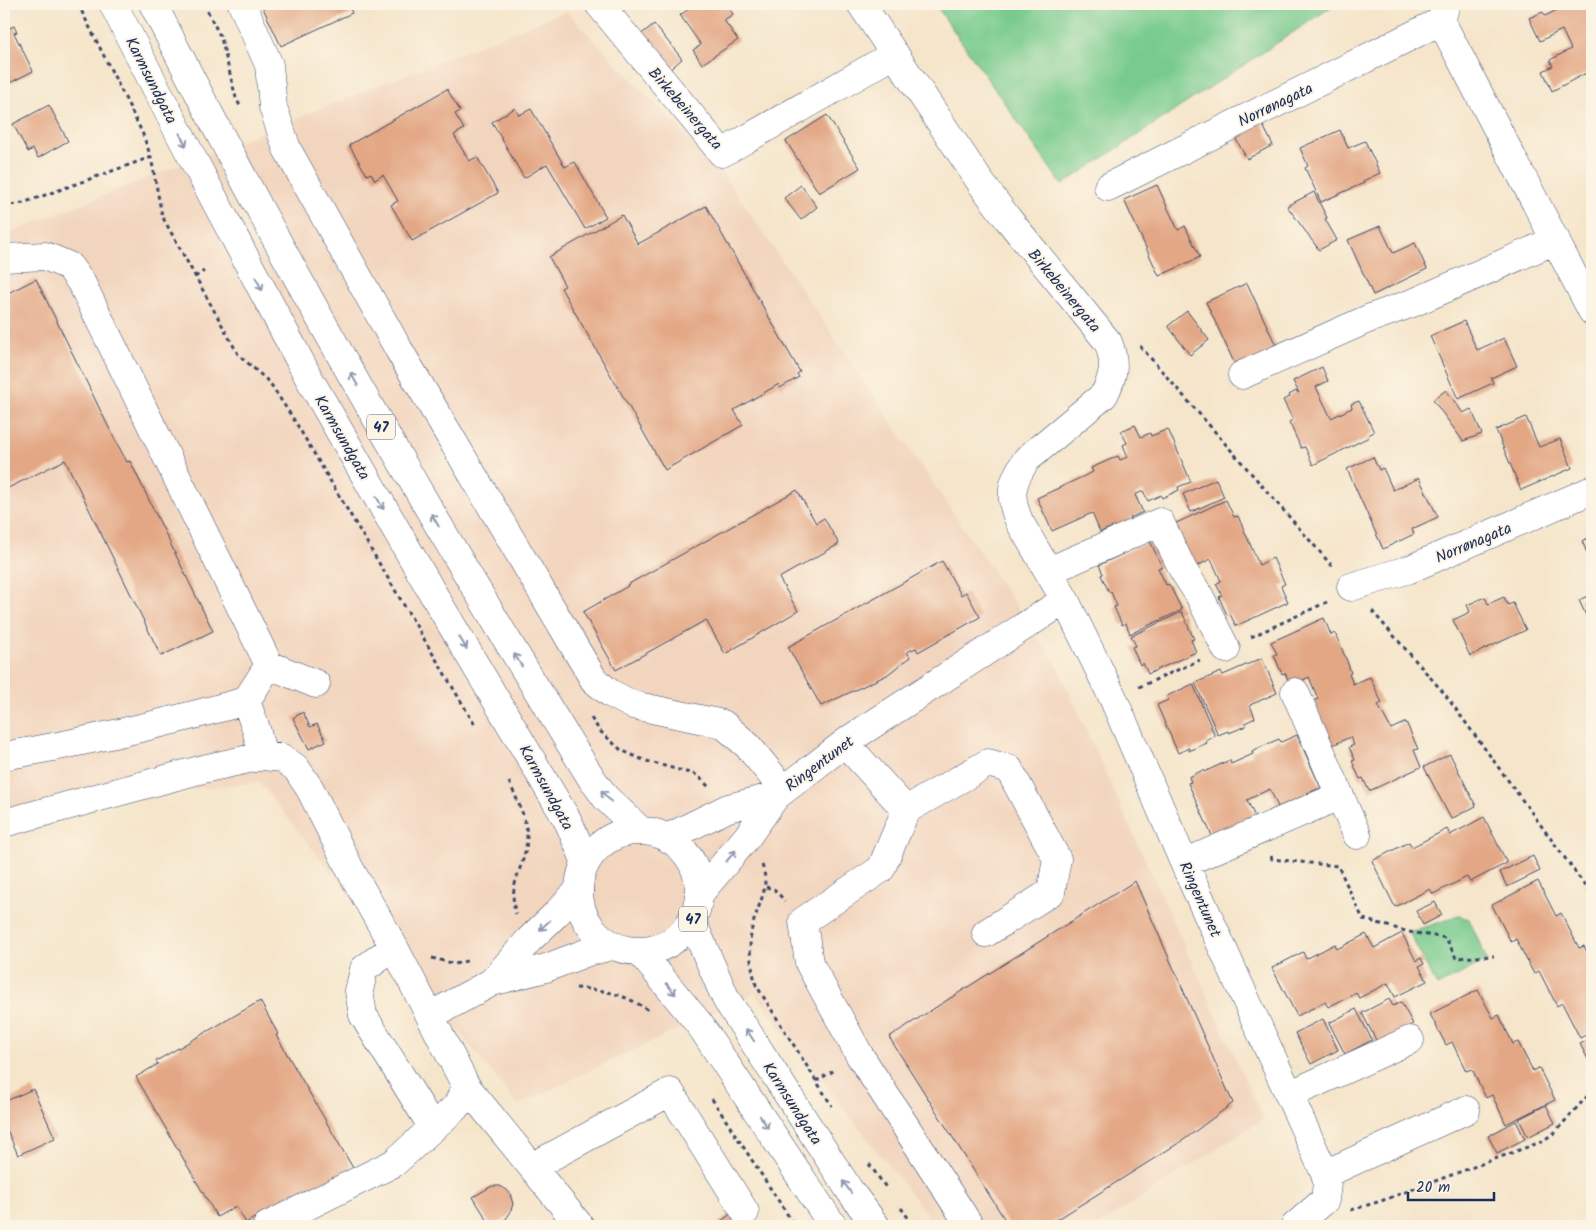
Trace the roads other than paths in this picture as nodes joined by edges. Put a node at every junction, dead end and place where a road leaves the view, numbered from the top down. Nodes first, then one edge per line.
1 (113, 4) edge
2 (153, 4) edge
3 (242, 4) edge
4 (599, 4) edge
5 (861, 4) edge
6 (1444, 12) edge
7 (895, 54) junction
8 (1108, 187) dead end
9 (1556, 240) junction
10 (4, 258) edge
11 (1592, 310) edge
12 (1242, 375) dead end
13 (1592, 490) edge
14 (1019, 521) joint
15 (1049, 571) junction
16 (1351, 587) road end
17 (1065, 600) junction
18 (1226, 649) dead end
19 (268, 665) junction
20 (316, 684) dead end
21 (1294, 692) dead end
22 (246, 701) junction
23 (845, 743) junction
24 (4, 756) edge
25 (263, 756) junction
26 (780, 793) junction
27 (1340, 796) junction
28 (906, 810) junction
29 (4, 823) edge
30 (641, 831) junction
31 (1357, 835) dead end
32 (667, 838) junction
33 (586, 863) junction
34 (1184, 863) junction
35 (579, 890) junction
36 (700, 893) junction
37 (692, 921) junction
38 (986, 933) dead end
39 (613, 946) junction
40 (394, 947) junction
41 (640, 952) junction
42 (492, 982) junction
43 (430, 1016) junction
44 (1410, 1040) dead end
45 (466, 1086) junction
46 (1289, 1095) junction
47 (1466, 1110) dead end
48 (433, 1128) junction
49 (532, 1167) junction
50 (1325, 1187) junction
51 (745, 1212) dead end
52 (267, 1226) edge
53 (580, 1226) edge
54 (833, 1226) edge
55 (876, 1226) edge
56 (970, 1226) edge
57 (1296, 1226) edge

1 -> 33 street, Karmsundgata / 47
30 -> 2 street, 47
3 - 26 street
4 - 7 street, Birkebeinergata
5 - 7 street, Birkebeinergata
6 - 8 street, Norrønagata
6 - 9 street, Norrønagata
7 - 14 street, Birkebeinergata
9 - 11 street, Norrønagata
9 - 12 street
10 - 19 street
13 - 16 street, Norrønagata
14 - 15 street, Ringentunet
15 - 17 street, Ringentunet
15 - 18 street
17 - 23 street, Ringentunet
17 - 34 street, Ringentunet
19 - 20 street
19 - 22 street
21 - 27 street
22 - 24 street
22 - 25 street
23 - 26 street, Ringentunet
23 - 28 street
25 - 29 street
25 - 40 street
26 - 32 street, Ringentunet
36 -> 26 street, Ringentunet
27 - 31 street
27 - 34 street
28 - 38 street
28 - 56 street
30 - 32 street, 47
30 - 33 street, 47
32 - 36 street, 47
33 - 35 street, 47
34 - 46 street, Ringentunet
35 - 39 street, 47
35 -> 42 street
36 - 37 street, 47
37 - 41 street, 47
55 -> 37 street, Karmsundgata / 47
39 - 41 street, 47
39 - 42 street
40 - 43 street
40 - 48 street
41 -> 54 street
42 - 43 street
43 - 45 street
44 - 46 street
45 - 48 street
45 - 49 street
46 - 50 street, Ringentunet
47 - 50 street
48 - 52 street
49 - 51 street
49 - 53 street
50 - 57 street

